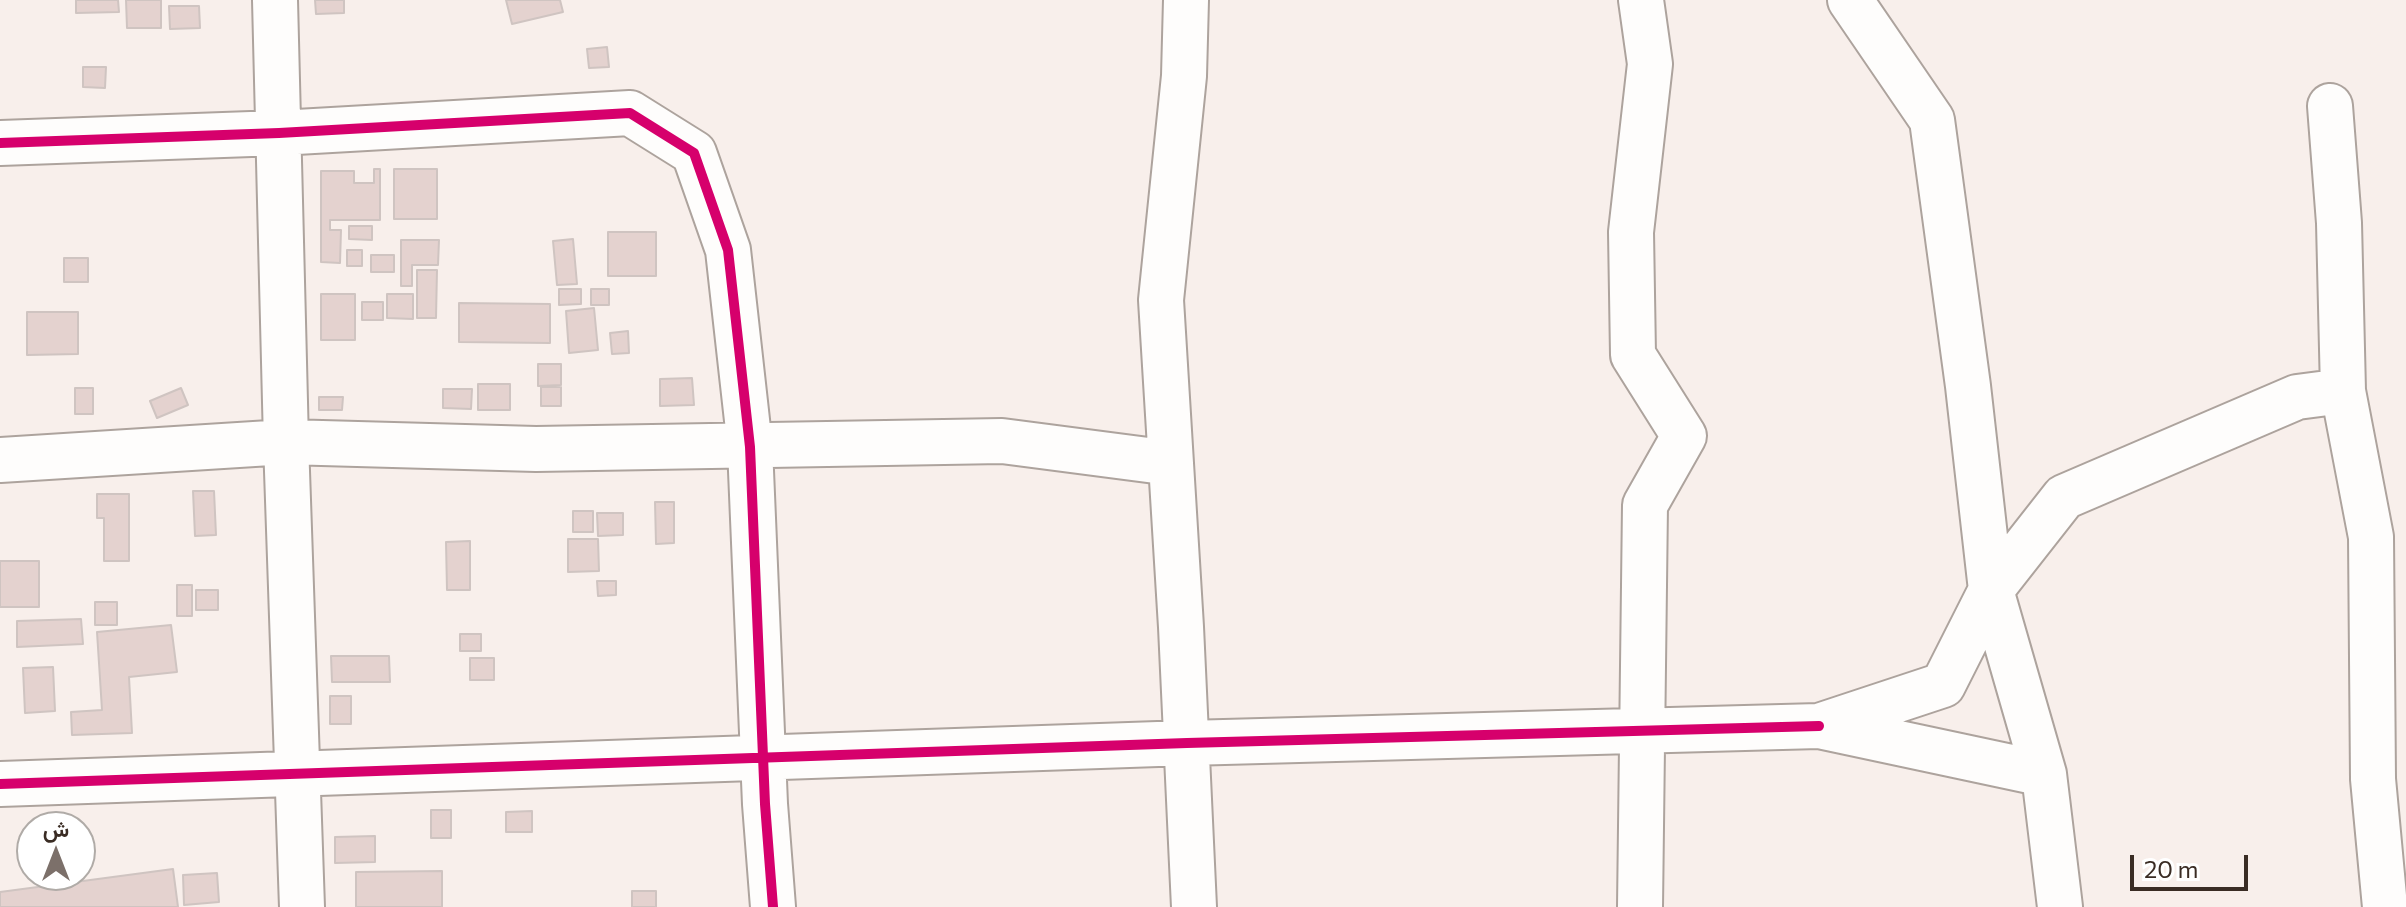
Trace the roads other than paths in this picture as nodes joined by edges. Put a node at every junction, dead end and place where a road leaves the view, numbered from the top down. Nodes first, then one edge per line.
1 (275, 0) edge
2 (1186, 0) edge
3 (1641, 0) edge
4 (1850, 0) edge
5 (2330, 106) dead end
6 (279, 133) junction
7 (0, 143) edge
8 (2343, 391) junction
9 (286, 442) junction
10 (750, 447) junction
11 (0, 460) edge
12 (1171, 463) junction
13 (1991, 590) junction
14 (2389, 684) edge
15 (1819, 726) junction
16 (1641, 730) junction
17 (1187, 743) junction
18 (763, 759) junction
19 (2044, 774) junction
20 (298, 775) junction
21 (0, 784) edge
22 (302, 907) edge
23 (773, 907) edge
24 (1194, 907) edge
25 (1640, 907) edge
26 (2060, 907) edge
27 (2385, 907) edge

1 - 6 street
2 - 12 street
3 - 16 street
4 - 13 street
5 - 8 street
6 - 7 street
6 - 9 street
6 - 10 street
8 - 13 street
8 - 14 street
9 - 10 street
9 - 11 street
9 - 20 street
10 - 12 street
10 - 18 street
12 - 17 street
13 - 15 street
13 - 19 street
14 - 27 street
15 - 16 street
15 - 19 street
16 - 17 street
16 - 25 street
17 - 18 street
17 - 24 street
18 - 20 street
18 - 23 street
19 - 26 street
20 - 21 street
20 - 22 street

